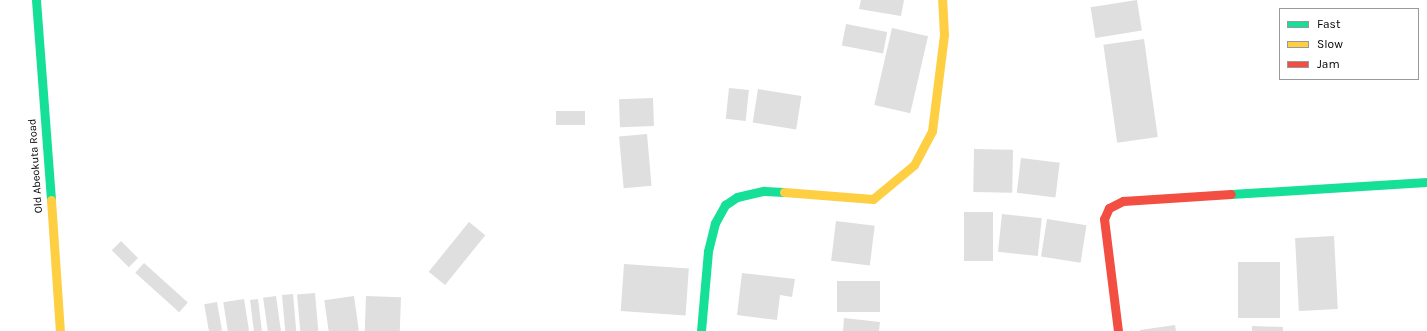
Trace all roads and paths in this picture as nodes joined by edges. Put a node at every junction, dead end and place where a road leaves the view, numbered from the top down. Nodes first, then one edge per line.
1 (36, 0) edge
2 (942, 0) edge
3 (1427, 182) edge
4 (60, 331) edge
5 (701, 331) edge
6 (1118, 331) edge

1 - 4 main road, Old Abeokuta Road
2 - 5 main road
3 - 6 main road

